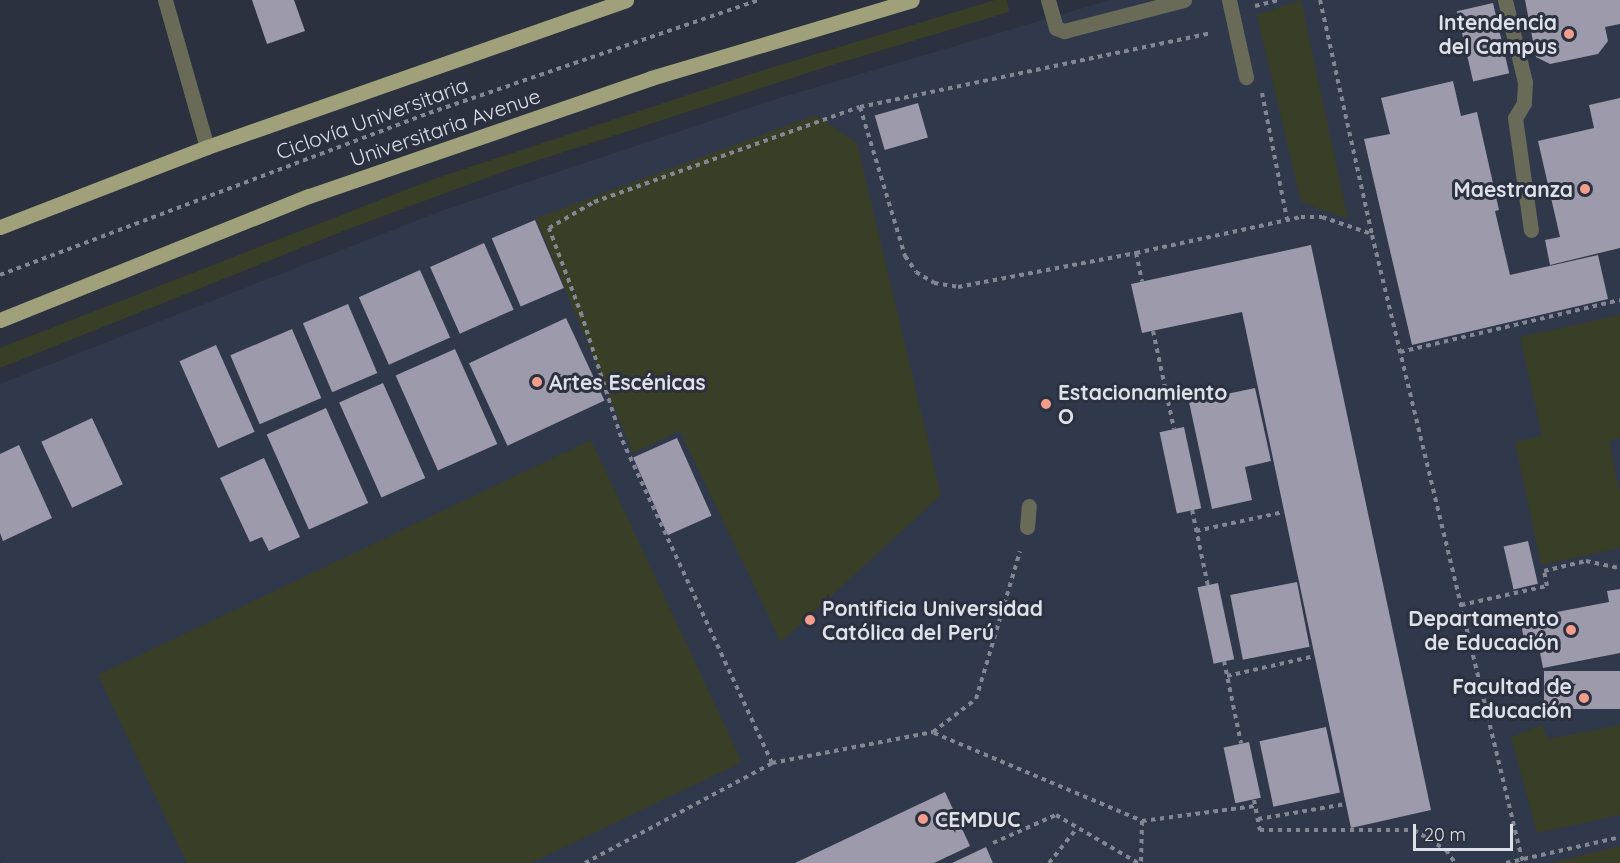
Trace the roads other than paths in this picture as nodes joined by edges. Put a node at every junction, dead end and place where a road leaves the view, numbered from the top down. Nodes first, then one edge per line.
1 (165, 0) edge
2 (626, 0) edge
3 (912, 0) edge
4 (1048, 0) edge
5 (1184, 0) edge
6 (1229, 0) edge
7 (1504, 0) edge
8 (1246, 77) dead end
9 (207, 147) junction
10 (0, 227) edge
11 (1531, 230) dead end
12 (0, 320) edge
13 (1029, 506) dead end
14 (1026, 527) road end

1 - 9 street
2 - 9 main road
3 - 12 main road, Universitaria Avenue
4 - 5 street
6 - 8 street
7 - 11 street
9 - 10 main road
13 - 14 street

